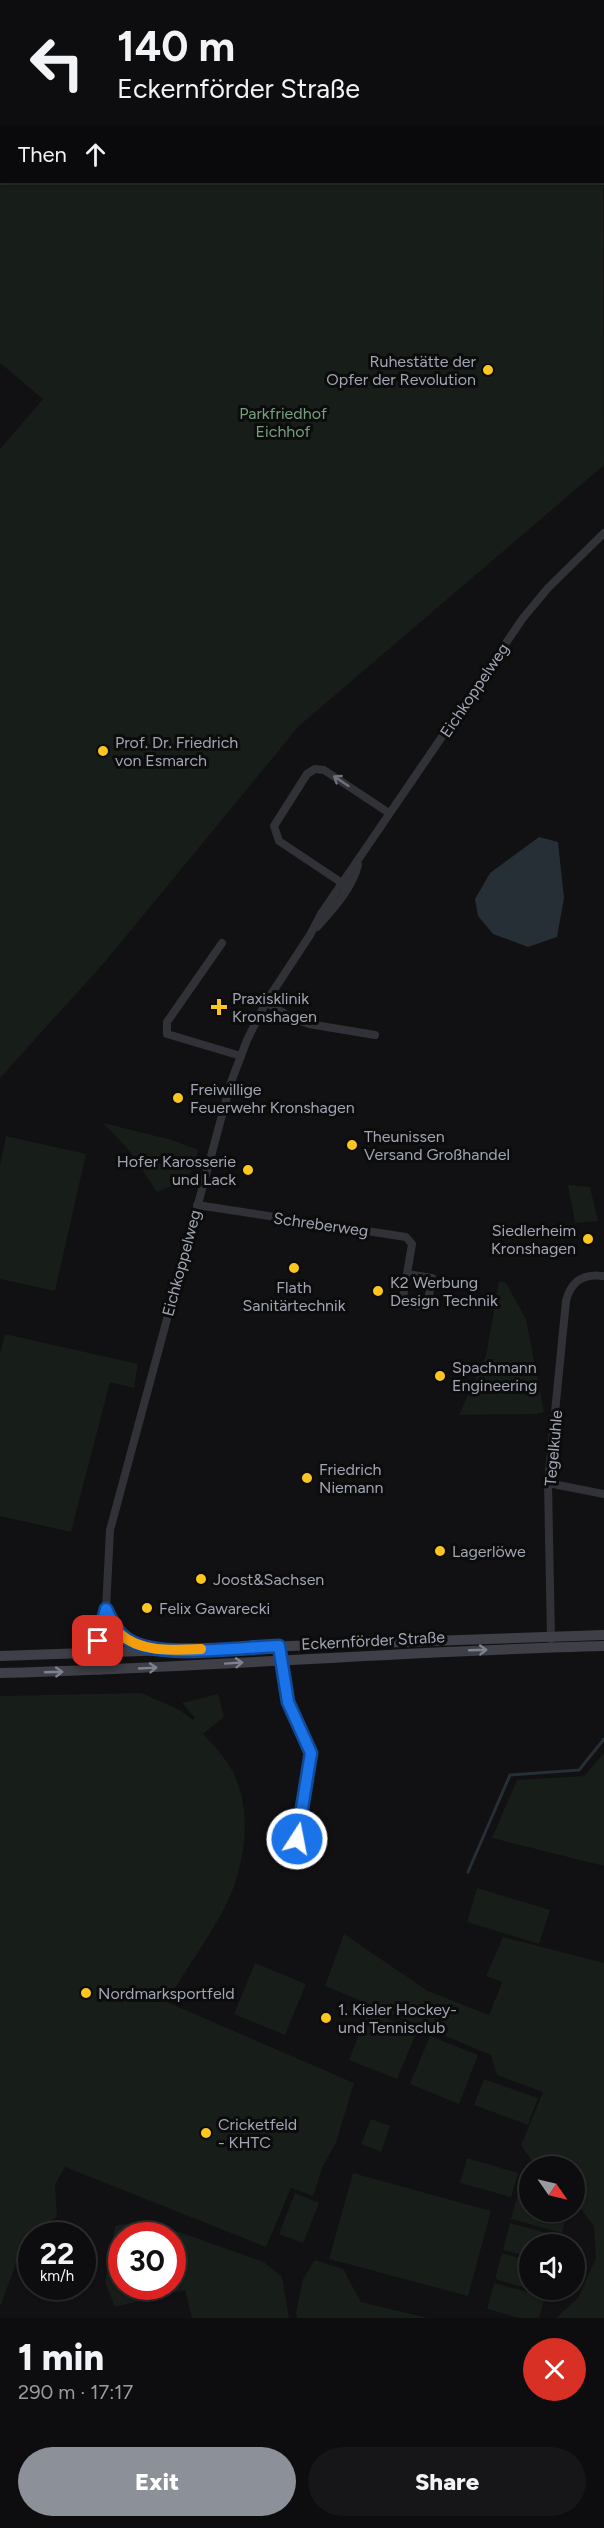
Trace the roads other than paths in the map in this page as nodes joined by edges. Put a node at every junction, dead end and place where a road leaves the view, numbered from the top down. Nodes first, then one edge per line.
1 (604, 532) edge
2 (389, 813) junction
3 (345, 885) junction
4 (222, 944) dead end
5 (266, 1002) junction
6 (375, 1035) dead end
7 (241, 1056) junction
8 (197, 1205) junction
9 (407, 1274) junction
10 (604, 1275) edge
11 (548, 1483) junction
12 (604, 1494) edge
13 (106, 1609) junction
14 (113, 1623) junction
15 (604, 1635) edge
16 (551, 1642) junction
17 (279, 1646) junction
18 (604, 1646) edge
19 (161, 1651) junction
20 (98, 1654) junction
21 (112, 1654) junction
22 (0, 1656) edge
23 (281, 1660) junction
24 (104, 1670) junction
25 (0, 1673) edge
26 (297, 1839) dead end

1 - 2 street, Eichkoppelweg
2 - 3 street, Eichkoppelweg
2 -> 3 street
3 - 5 street, Eichkoppelweg
4 - 7 street
5 - 6 street
5 - 7 street, Eichkoppelweg
7 - 8 street, Eichkoppelweg
8 - 9 street, Schreberweg
8 - 13 street, Eichkoppelweg
9 - 9 street, Schreberweg
10 - 11 street, Tegelkuhle
11 - 12 street
11 - 16 street, Tegelkuhle
13 - 14 street, Eichkoppelweg
13 - 20 street, Eichkoppelweg
14 - 19 street, Eichkoppelweg
14 - 21 street, Eichkoppelweg
15 - 16 main road, Eckernförder Straße
16 - 17 main road, Eckernförder Straße
16 - 18 main road, Eckernförder Straße
23 -> 16 main road, Eckernförder Straße
17 - 19 main road, Eckernförder Straße
17 - 23 street
19 - 21 main road, Eckernförder Straße
20 - 21 main road, Eckernförder Straße
20 - 22 main road, Eckernförder Straße
20 - 24 street, Eichkoppelweg
21 - 24 street, Eichkoppelweg
24 -> 23 main road, Eckernförder Straße
23 - 26 street
25 -> 24 main road, Eckernförder Straße

